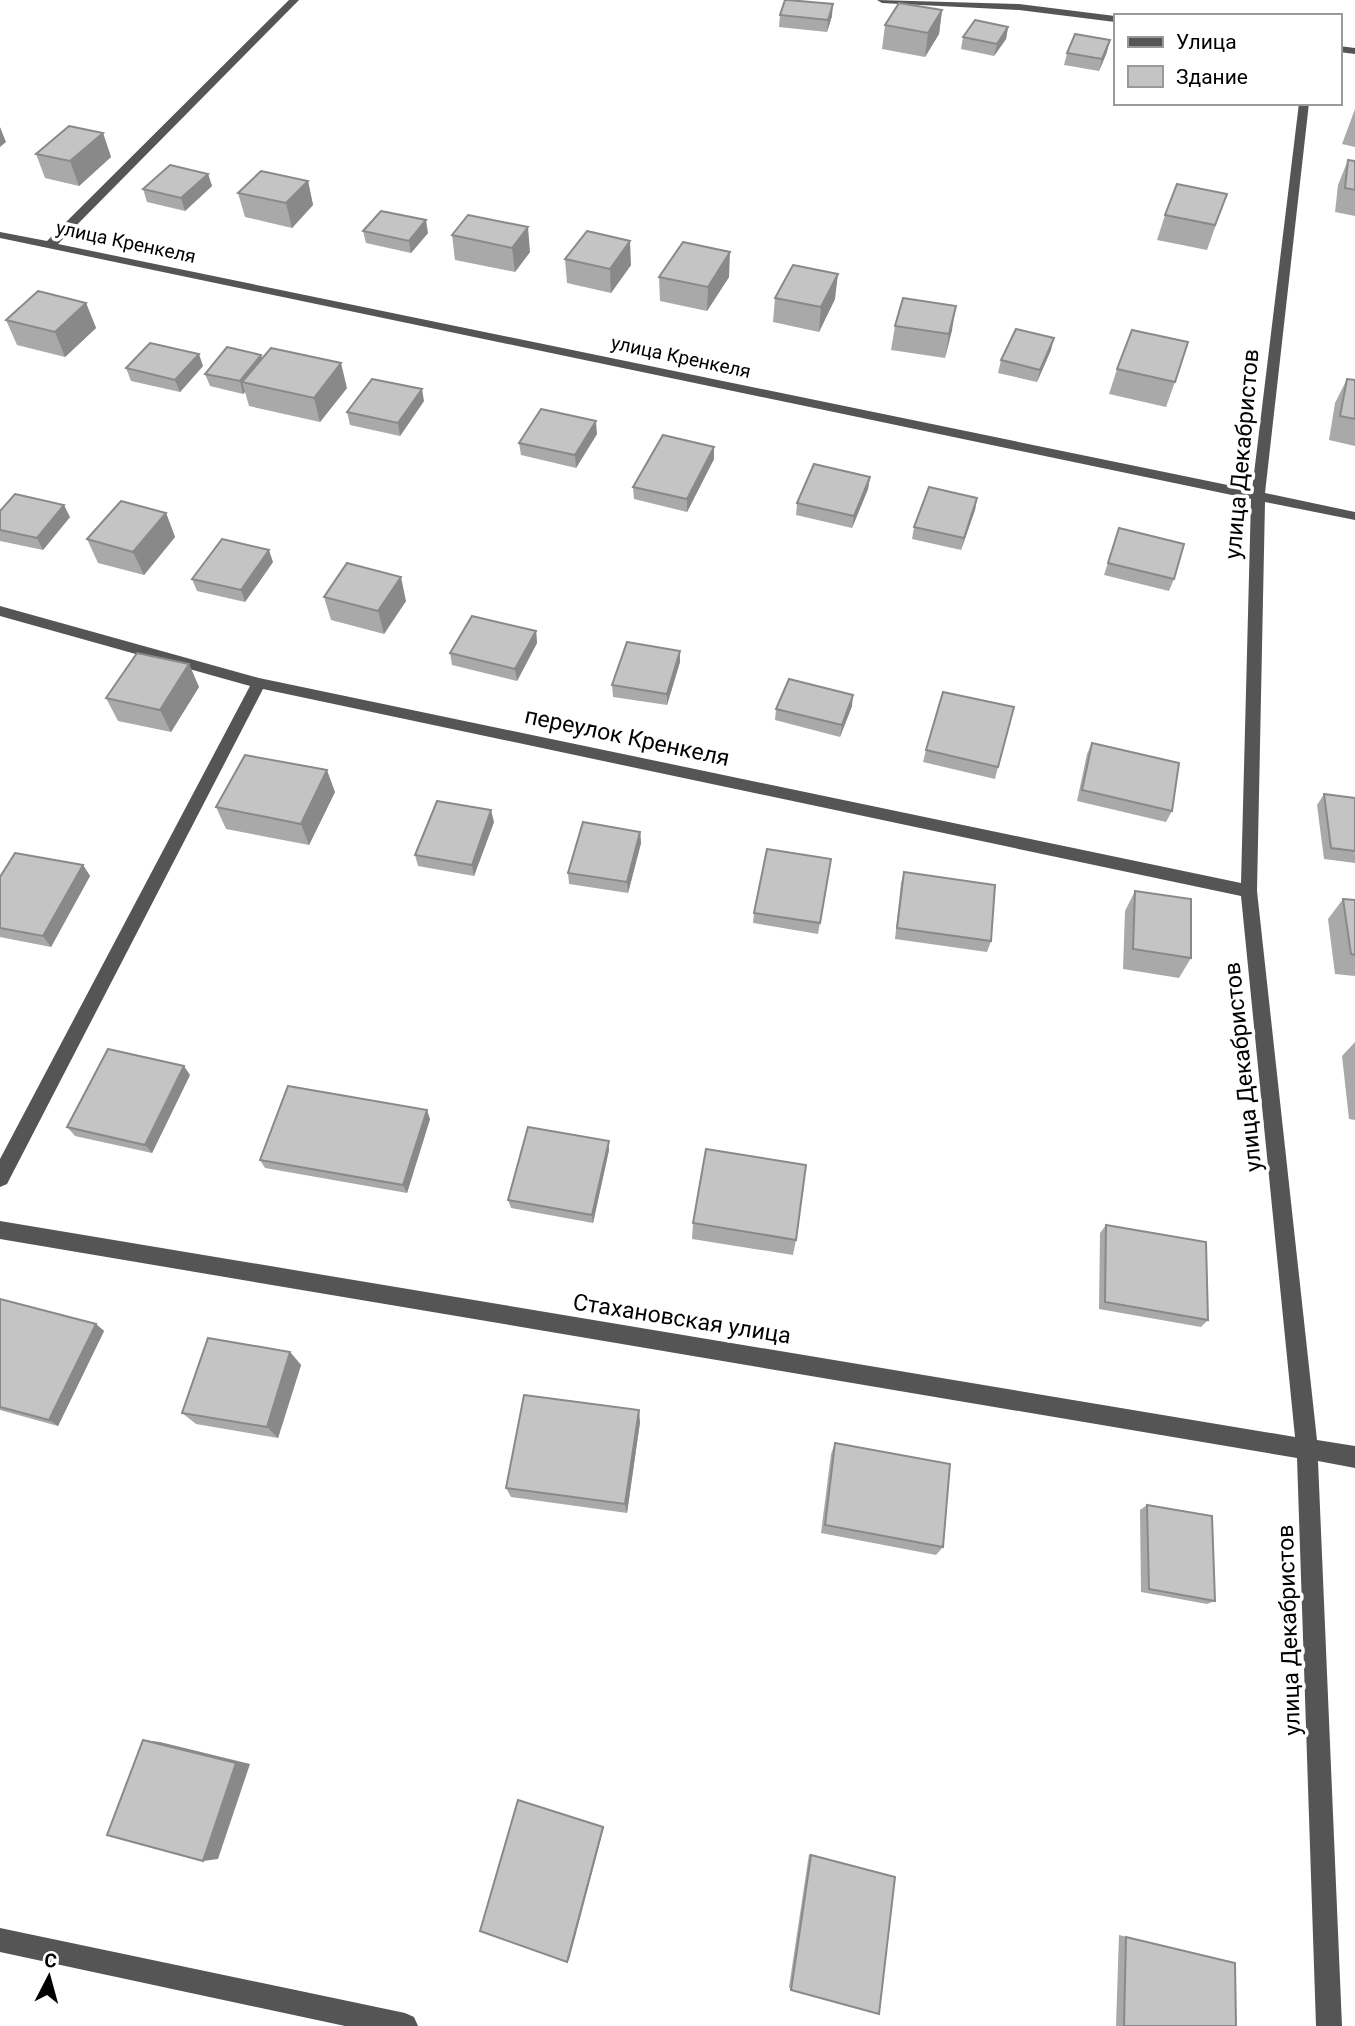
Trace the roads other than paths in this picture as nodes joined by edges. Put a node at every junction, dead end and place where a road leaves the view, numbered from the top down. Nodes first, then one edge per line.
1 (294, 0) edge
2 (882, 0) edge
3 (1114, 19) edge
4 (1304, 105) edge
5 (0, 235) edge
6 (50, 245) junction
7 (1258, 497) junction
8 (1355, 516) edge
9 (0, 611) edge
10 (259, 682) junction
11 (1249, 891) junction
12 (0, 1178) edge
13 (0, 1230) edge
14 (1307, 1448) junction
15 (1355, 1457) edge
16 (0, 1940) edge
17 (405, 2026) edge
18 (1329, 2026) edge

1 - 6 street
2 - 3 street
4 - 7 street, улица Декабристов
5 - 6 street, улица Кренкеля
6 - 7 street, улица Кренкеля
7 - 8 street, улица Кренкеля
7 - 11 street, улица Декабристов
9 - 10 street, переулок Кренкеля
10 - 11 street, переулок Кренкеля
10 - 12 street
11 - 14 street, улица Декабристов
13 - 14 street, Стахановская улица
14 - 15 street, Стахановская улица
14 - 18 street, улица Декабристов
16 - 17 street

